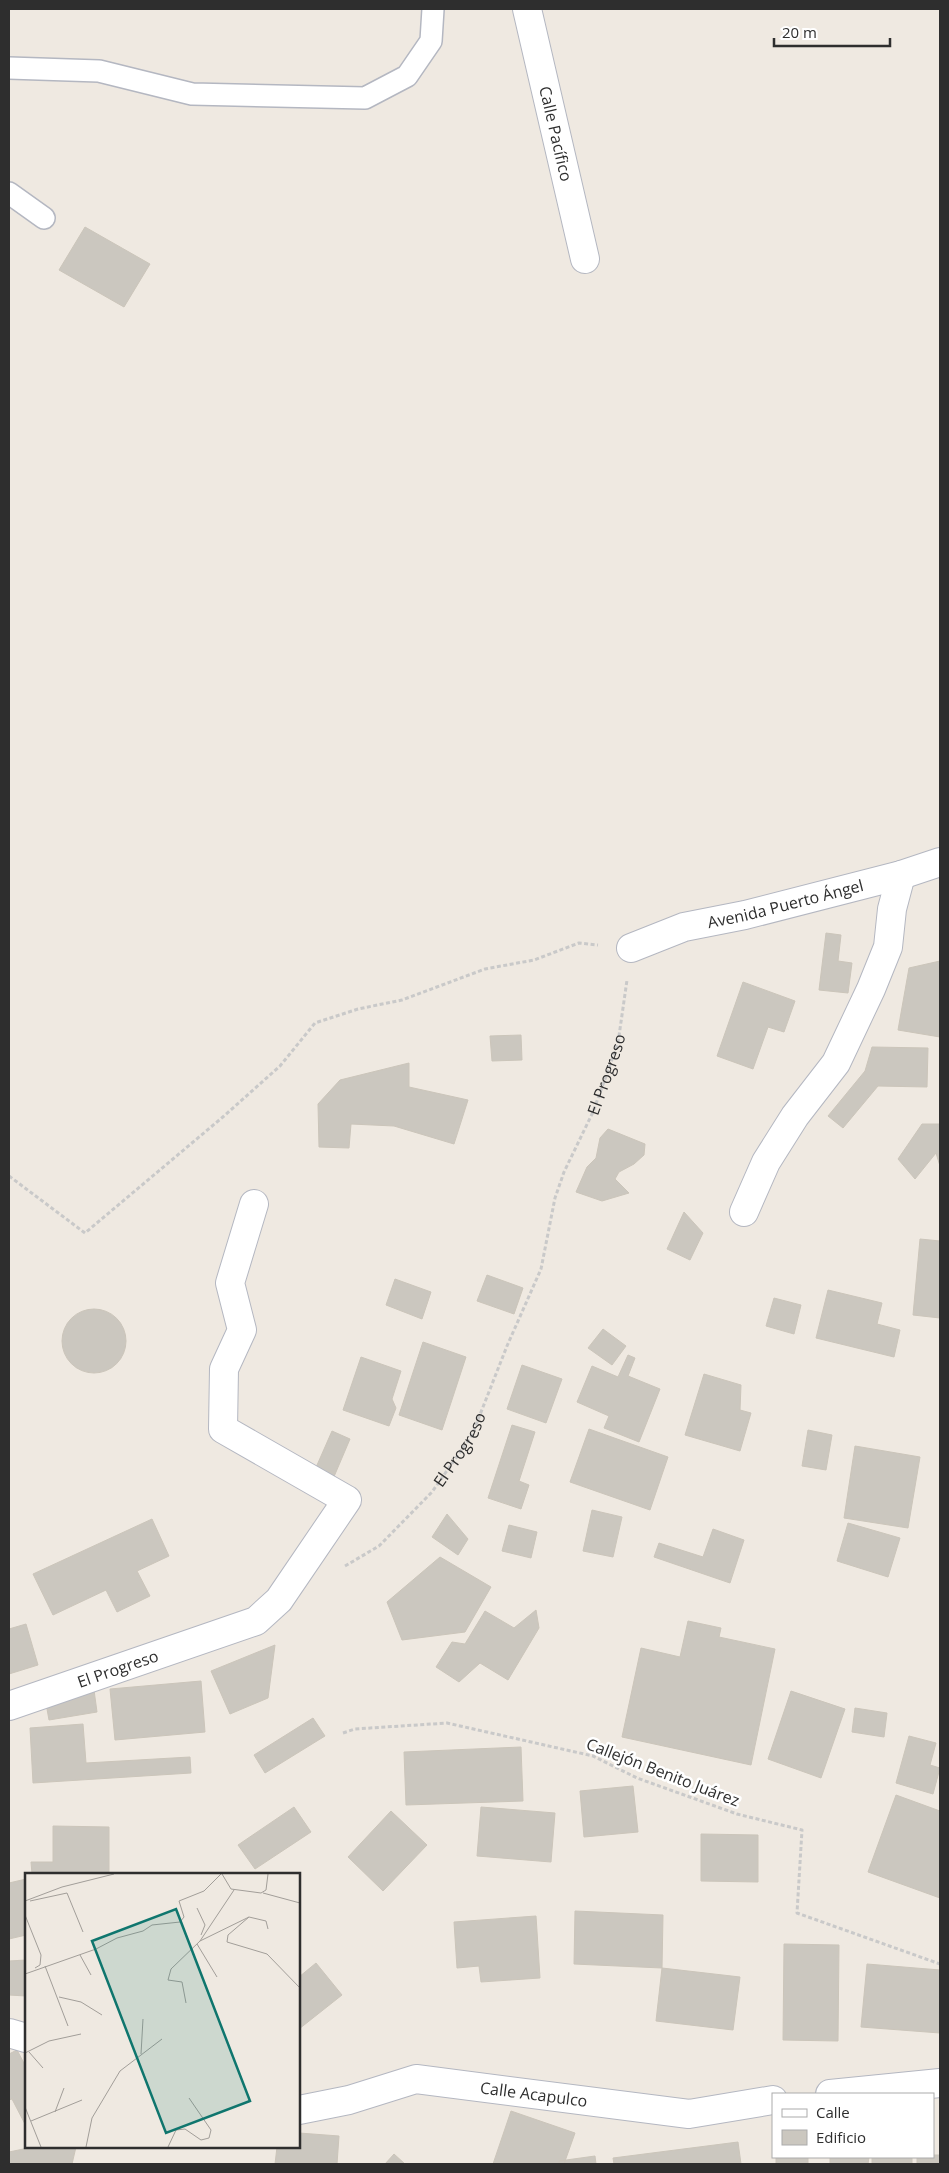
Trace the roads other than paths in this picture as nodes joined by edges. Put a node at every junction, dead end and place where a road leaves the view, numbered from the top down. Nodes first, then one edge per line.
1 (432, 9) edge
2 (527, 9) edge
3 (9, 68) edge
4 (9, 193) edge
5 (44, 218) dead end
6 (585, 258) dead end
7 (940, 862) edge
8 (901, 875) junction
9 (631, 948) road end
10 (254, 1204) dead end
11 (744, 1212) dead end
12 (9, 1706) edge
13 (9, 2033) edge
14 (25, 2038) edge
15 (940, 2083) edge
16 (840, 2093) edge
17 (772, 2100) edge
18 (300, 2110) edge

1 - 3 lane
2 - 6 street, Calle Pacífico
4 - 5 lane
7 - 8 street, Avenida Puerto Ángel
8 - 9 street, Avenida Puerto Ángel
8 - 11 street
10 - 12 street, El Progreso
13 - 14 street
15 - 16 street
17 - 18 street, Calle Acapulco

